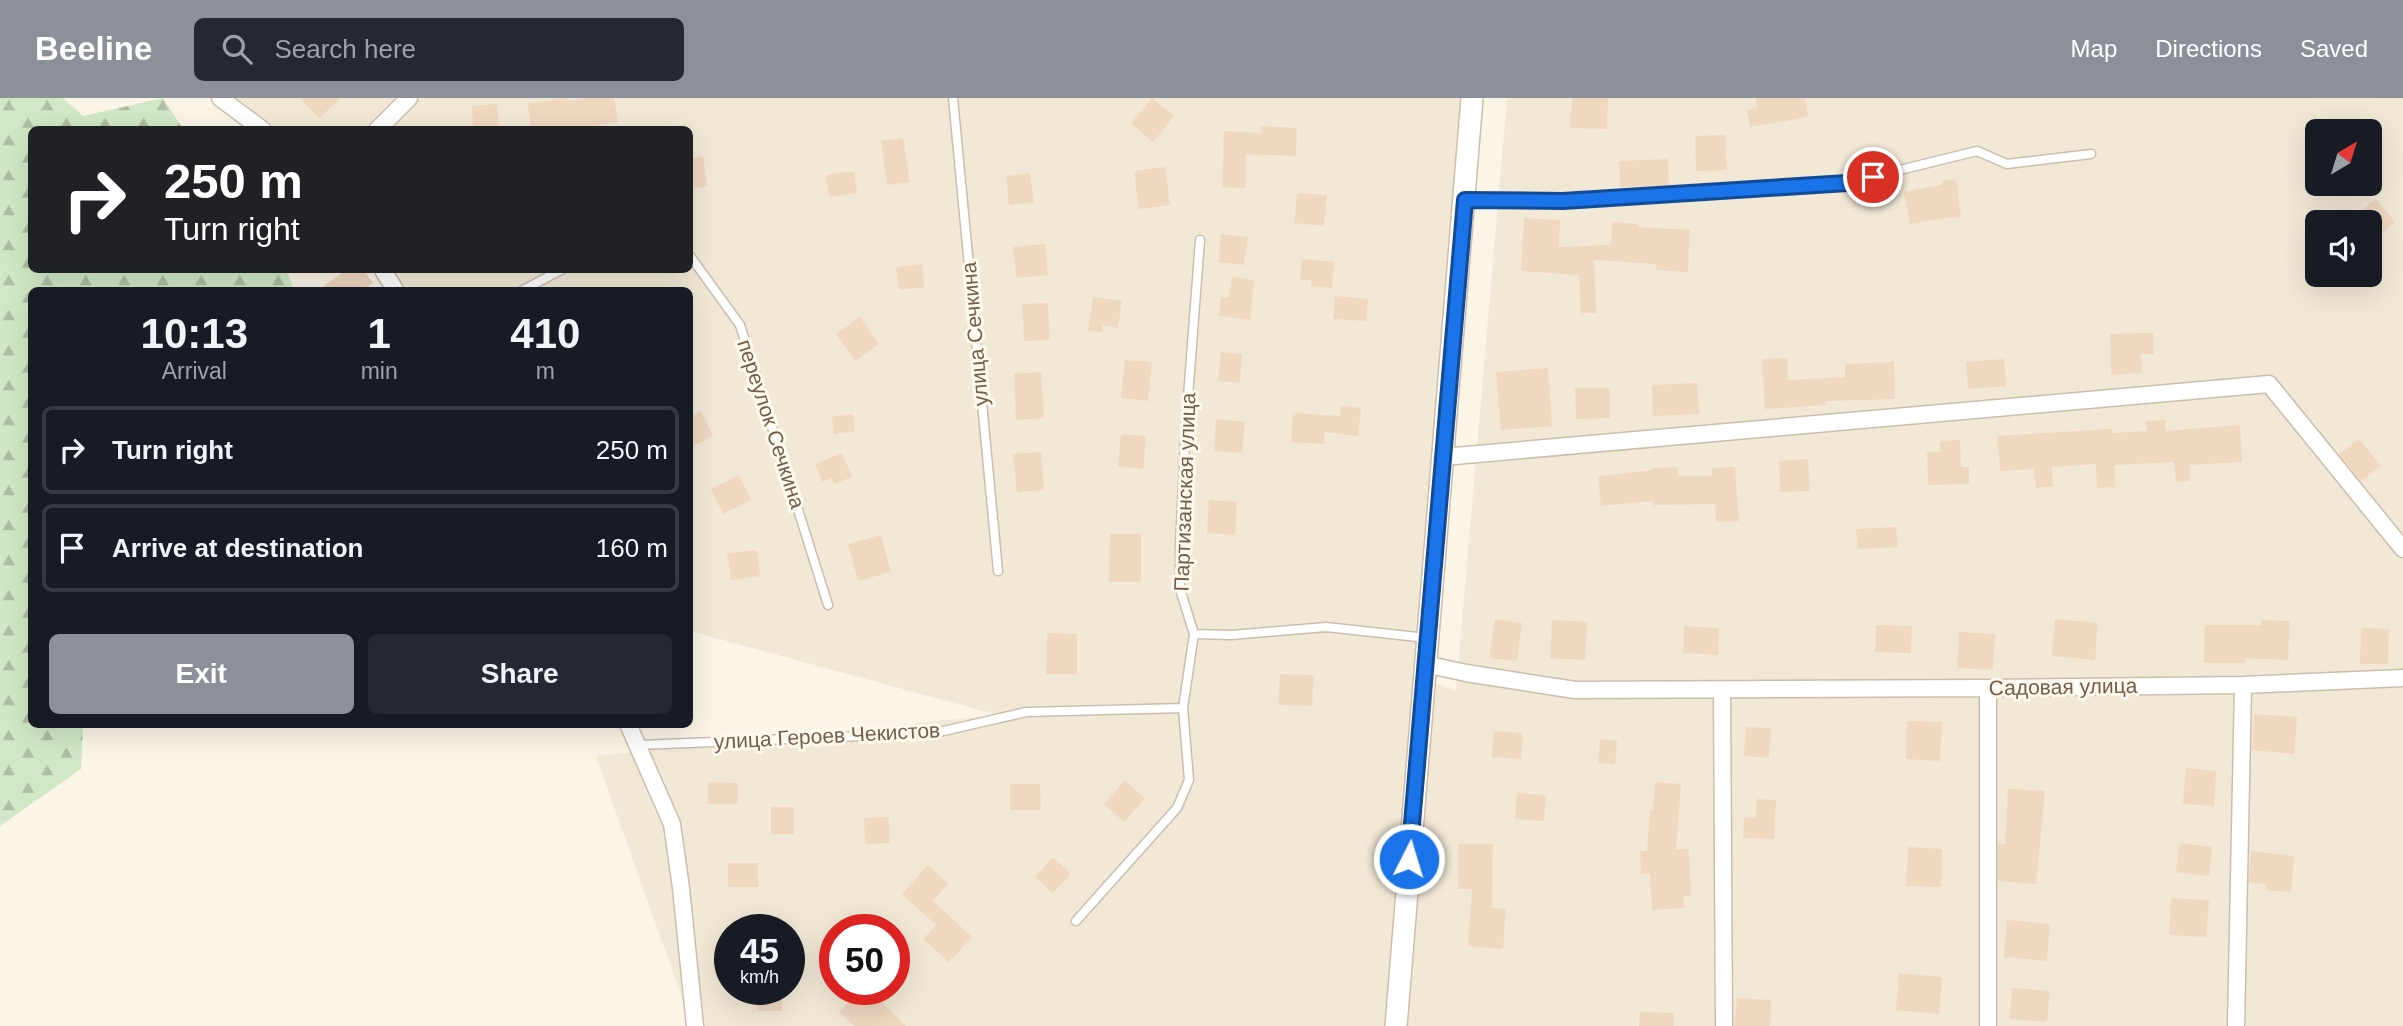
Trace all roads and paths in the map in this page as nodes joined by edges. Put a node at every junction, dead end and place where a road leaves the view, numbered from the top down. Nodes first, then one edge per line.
1 (220, 98) edge
2 (410, 98) edge
3 (953, 98) edge
4 (1472, 98) edge
5 (258, 126) edge
6 (381, 126) edge
7 (2091, 154) dead end
8 (1465, 200) junction
9 (1200, 240) dead end
10 (693, 260) edge
11 (555, 273) edge
12 (529, 287) edge
13 (1443, 457) junction
14 (2403, 549) edge
15 (998, 570) dead end
16 (828, 605) dead end
17 (1194, 634) junction
18 (1427, 638) junction
19 (1425, 664) junction
20 (2403, 678) edge
21 (2243, 685) junction
22 (1988, 688) junction
23 (1722, 690) junction
24 (1183, 708) junction
25 (630, 728) edge
26 (638, 745) junction
27 (1076, 921) dead end
28 (695, 1026) edge
29 (1396, 1026) edge
30 (1724, 1026) edge
31 (1988, 1026) edge
32 (2236, 1026) edge

1 - 5 street
2 - 6 street
3 - 15 lane, улица Сечкина
4 - 8 main road
7 - 8 lane
8 - 13 main road
9 - 17 lane, Партизанская улица
10 - 16 lane, переулок Сечкина
11 - 12 lane
13 - 14 street
13 - 18 main road
17 - 18 lane
17 - 24 lane
18 - 19 main road
19 - 23 street, Садовая улица
19 - 29 main road
20 - 21 street, Садовая улица
21 - 22 street, Садовая улица
21 - 32 street
22 - 23 street, Садовая улица
22 - 31 street
23 - 30 street
24 - 26 lane, улица Героев Чекистов
24 - 27 lane
25 - 26 street
26 - 28 street

